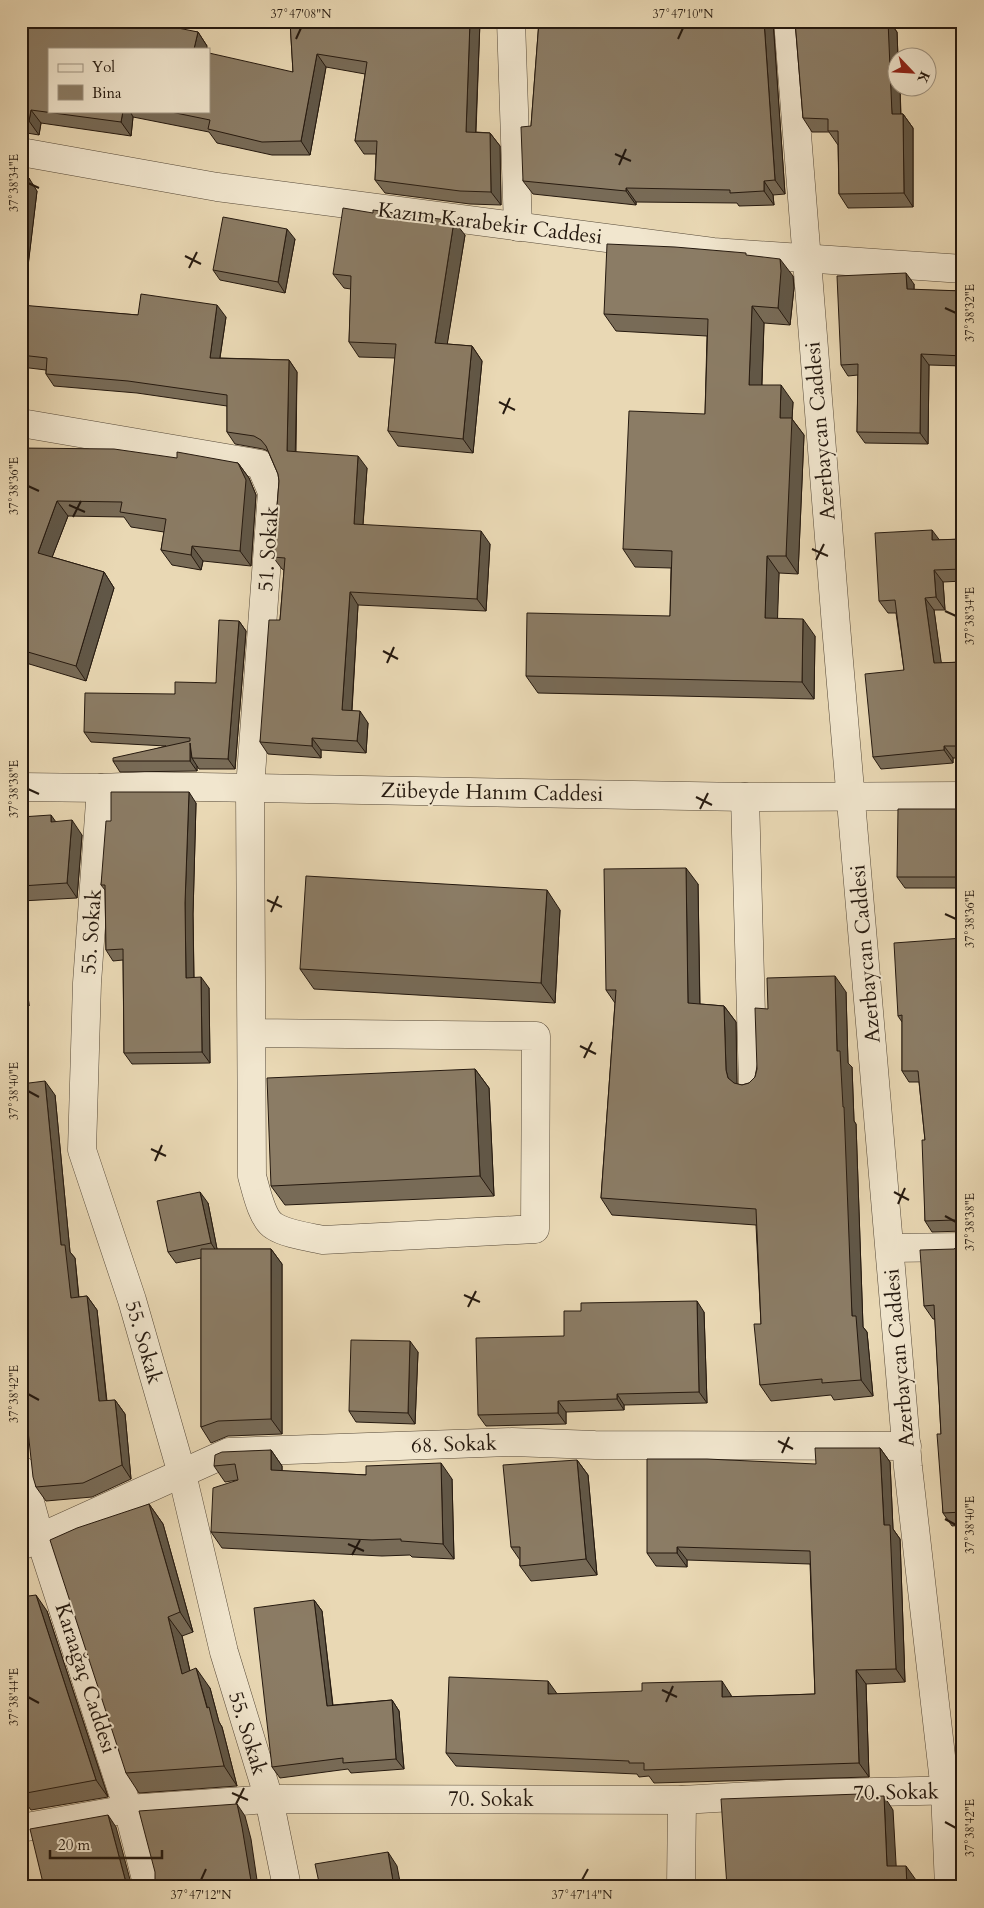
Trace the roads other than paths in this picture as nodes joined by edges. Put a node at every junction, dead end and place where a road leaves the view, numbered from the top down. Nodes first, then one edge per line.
1 (511, 21) edge
2 (788, 21) edge
3 (21, 152) edge
4 (518, 227) junction
5 (806, 258) junction
6 (963, 269) edge
7 (21, 423) edge
8 (21, 787) edge
9 (101, 788) junction
10 (250, 788) junction
11 (851, 796) junction
12 (963, 796) edge
13 (745, 797) junction
14 (252, 1033) junction
15 (753, 1086) edge
16 (963, 1247) edge
17 (890, 1248) junction
18 (907, 1446) junction
19 (21, 1470) edge
20 (182, 1474) junction
21 (31, 1542) edge
22 (954, 1790) edge
23 (268, 1799) junction
24 (682, 1800) junction
25 (128, 1809) junction
26 (21, 1828) edge
27 (148, 1887) edge
28 (287, 1887) edge
29 (681, 1887) edge
30 (949, 1887) edge

1 - 4 street
2 - 5 street, Azerbaycan Caddesi
3 - 4 street, Kazım Karabekir Caddesi
4 - 5 street, Kazım Karabekir Caddesi
5 - 6 street, Kazım Karabekir Caddesi
5 - 11 street, Azerbaycan Caddesi
7 - 10 street, 51. Sokak
8 - 9 street, Zübeyde Hanım Caddesi
9 - 10 street, Zübeyde Hanım Caddesi
9 - 20 street, 55. Sokak
10 - 13 street, Zübeyde Hanım Caddesi
10 - 14 street
11 - 12 street, Zübeyde Hanım Caddesi
11 - 13 street, Zübeyde Hanım Caddesi
11 - 17 street, Azerbaycan Caddesi
13 - 15 street
14 - 14 street
16 - 17 street
17 - 18 street, Azerbaycan Caddesi
18 - 20 street, 68. Sokak
18 - 22 street, Azerbaycan Caddesi
19 - 21 street, Karaağaç Caddesi
20 - 21 street, 68. Sokak
20 - 23 street, 55. Sokak
21 - 25 street, Karaağaç Caddesi
22 - 24 street, 70. Sokak
22 - 30 street, Azerbaycan Caddesi
23 - 24 street, 70. Sokak
23 - 25 street, 70. Sokak
23 - 28 street, 55. Sokak
24 - 29 street
25 - 26 street, 70. Sokak
25 - 27 street, Karaağaç Caddesi

